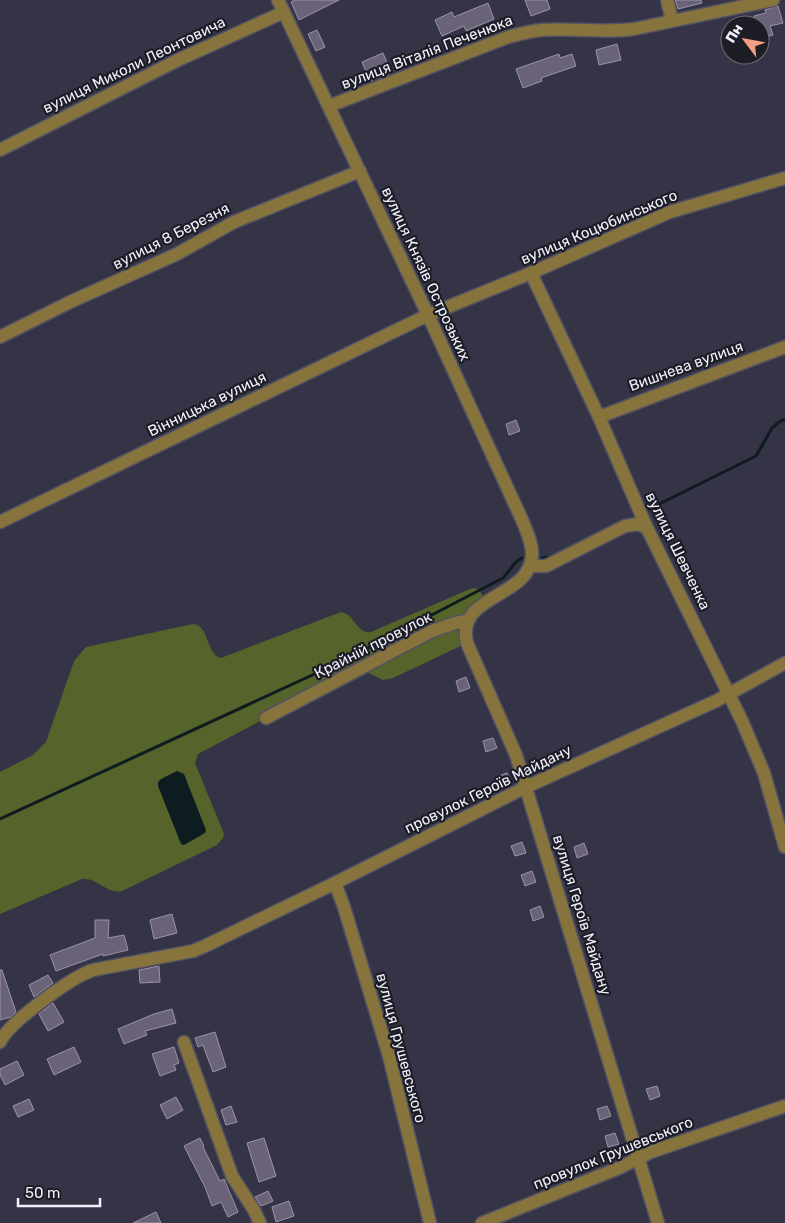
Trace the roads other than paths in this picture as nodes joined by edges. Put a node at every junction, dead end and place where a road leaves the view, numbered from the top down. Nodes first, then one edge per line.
1 (278, 0) edge
2 (667, 0) edge
3 (773, 0) edge
4 (284, 12) junction
5 (672, 20) junction
6 (329, 106) junction
7 (0, 150) edge
8 (360, 171) junction
9 (785, 178) edge
10 (531, 273) junction
11 (428, 315) junction
12 (0, 337) edge
13 (785, 347) edge
14 (599, 416) junction
15 (0, 522) edge
16 (647, 528) junction
17 (530, 566) junction
18 (466, 621) junction
19 (785, 663) edge
20 (729, 693) junction
21 (266, 718) dead end
22 (526, 787) junction
23 (785, 847) edge
24 (335, 883) junction
25 (0, 1042) edge
26 (184, 1042) dead end
27 (785, 1106) edge
28 (639, 1159) junction
29 (260, 1223) edge
30 (430, 1223) edge
31 (482, 1223) edge
32 (658, 1223) edge

1 - 4 street, вулиця Князів Острозьких
2 - 5 street
3 - 5 street, вулиця Віталія Печенюка
4 - 6 street, вулиця Князів Острозьких
4 - 7 street, вулиця Миколи Леонтовича
5 - 6 street, вулиця Віталія Печенюка
6 - 8 street, вулиця Князів Острозьких
8 - 11 street, вулиця Князів Острозьких
8 - 12 street, вулиця 8 Березня
9 - 10 street, вулиця Коцюбинського
10 - 11 street, вулиця Коцюбинського
10 - 14 street, вулиця Шевченка
11 - 15 street, Вінницька вулиця
11 - 17 street, вулиця Князів Острозьких
13 - 14 street, Вишнева вулиця
14 - 16 street, вулиця Шевченка
16 - 17 street
16 - 20 street, вулиця Шевченка
17 - 18 street, Крайній провулок
18 - 21 street, Крайній провулок
18 - 22 street, вулиця Героїв Майдану
19 - 20 street, провулок Героїв Майдану
20 - 22 street, провулок Героїв Майдану
20 - 23 street, вулиця Шевченка
22 - 24 street, провулок Героїв Майдану
22 - 28 street, вулиця Героїв Майдану
24 - 25 street, провулок Героїв Майдану
24 - 30 street, вулиця Грушевського
26 - 29 street
27 - 28 street, провулок Грушевського
28 - 31 street, провулок Грушевського
28 - 32 street, вулиця Героїв Майдану

